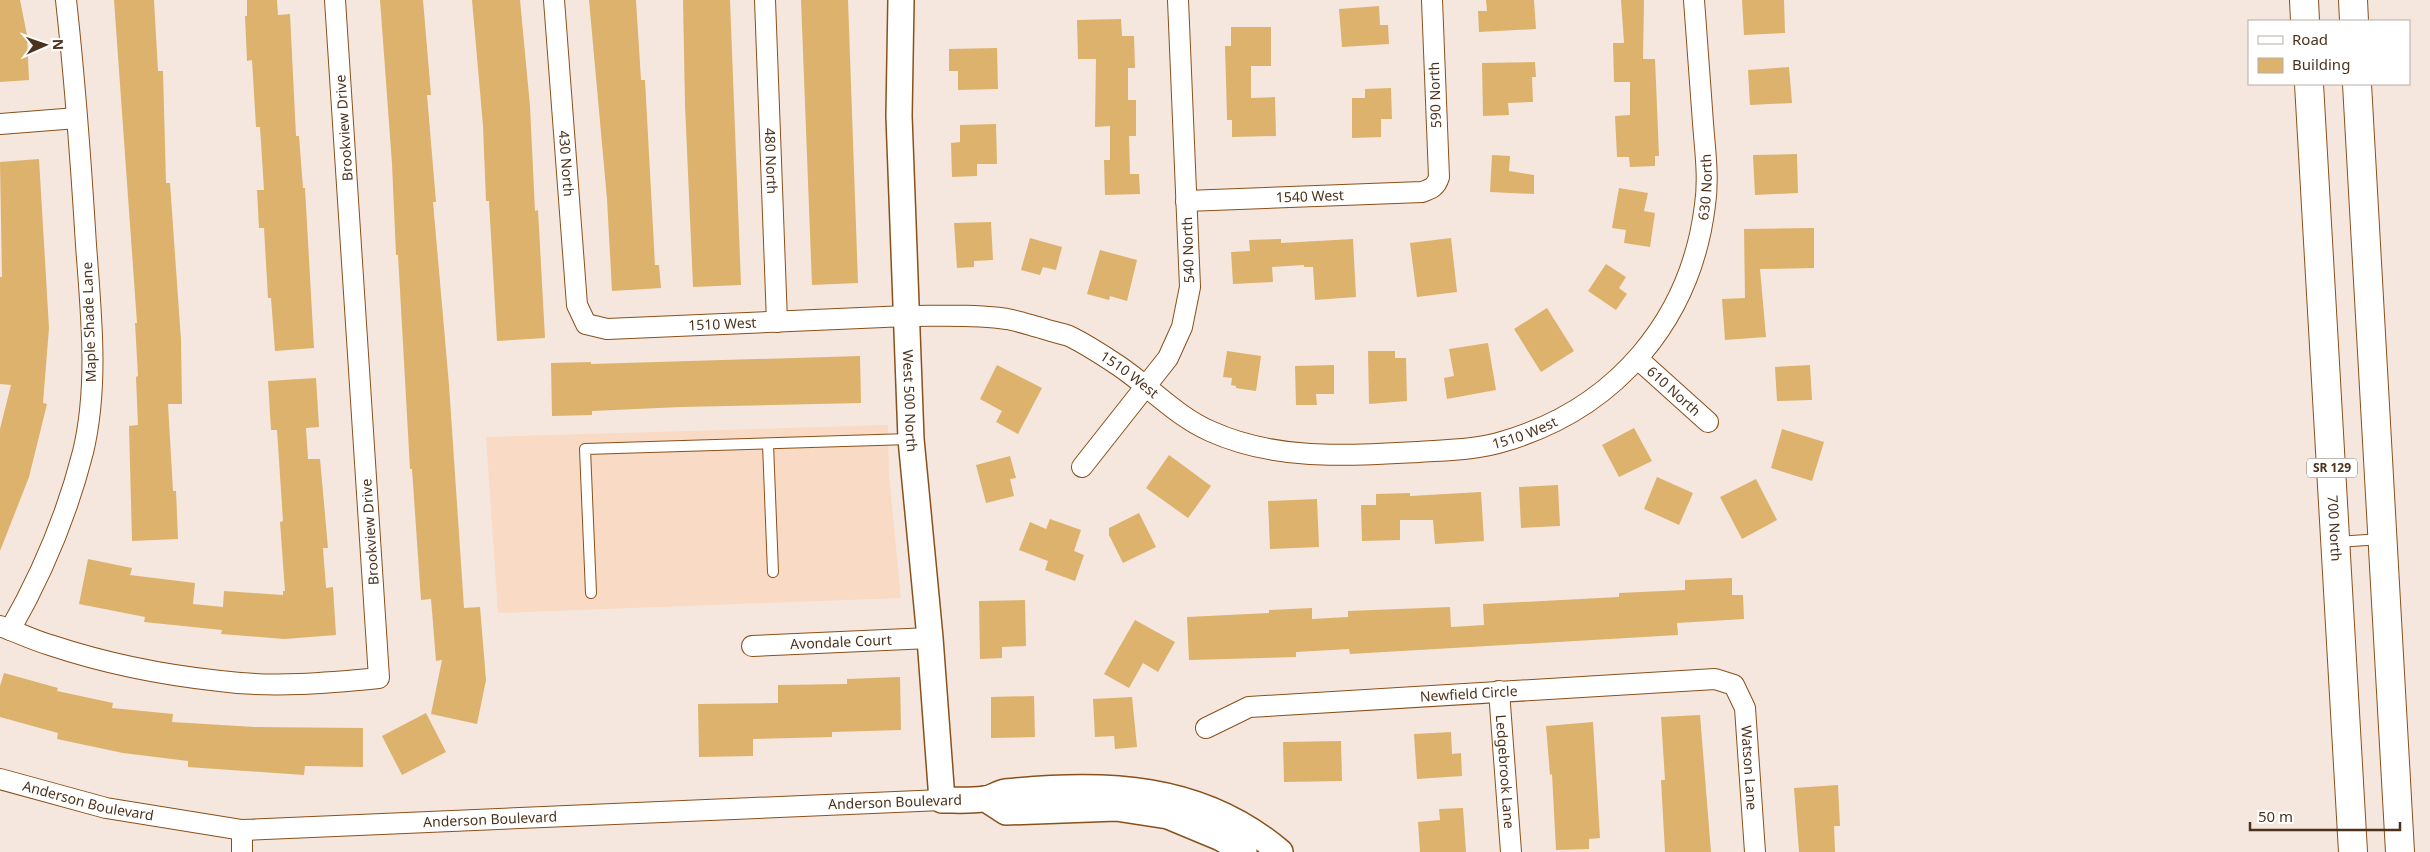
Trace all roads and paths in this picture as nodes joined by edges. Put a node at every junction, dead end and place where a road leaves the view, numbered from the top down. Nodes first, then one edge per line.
1 (66, 0) edge
2 (335, 0) edge
3 (554, 0) edge
4 (765, 0) edge
5 (901, 0) edge
6 (1178, 0) edge
7 (1432, 0) edge
8 (1694, 0) edge
9 (2304, 0) edge
10 (2353, 0) edge
11 (2305, 20) edge
12 (2354, 20) edge
13 (2309, 85) edge
14 (2357, 85) edge
15 (77, 118) junction
16 (0, 124) edge
17 (1433, 188) joint
18 (1186, 201) junction
19 (907, 316) junction
20 (776, 322) junction
21 (586, 324) joint
22 (1638, 359) junction
23 (1145, 385) junction
24 (1708, 422) dead end
25 (911, 439) junction
26 (768, 444) junction
27 (1082, 467) dead end
28 (2382, 538) junction
29 (2337, 542) junction
30 (773, 572) dead end
31 (591, 593) dead end
32 (5, 628) edge
33 (930, 638) junction
34 (752, 646) dead end
35 (1734, 685) joint
36 (1499, 691) junction
37 (1206, 728) dead end
38 (0, 779) edge
39 (986, 799) junction
40 (942, 800) junction
41 (242, 830) junction
42 (242, 852) edge
43 (1244, 852) edge
44 (1280, 852) edge
45 (1511, 852) edge
46 (1755, 852) edge
47 (2354, 852) edge
48 (2400, 852) edge

1 - 15 street, Maple Shade Lane
2 - 32 street, Brookview Drive
3 - 21 street, 430 North
4 - 20 street, 480 North
5 - 19 street, West 500 North
6 - 18 street, 540 North
7 - 17 street, 590 North
8 - 22 street, 630 North
9 - 11 main road
10 - 12 main road
13 - 29 main road, 700 North / SR 129
14 - 28 main road
15 - 16 street
15 - 32 street, Maple Shade Lane
17 - 18 street, 1540 West
18 - 23 street, 540 North
19 - 20 street, 1510 West
19 - 23 street, 1510 West
19 - 25 street, West 500 North
20 - 21 street, 1510 West
22 - 23 street, 1510 West
22 - 24 street, 610 North
23 - 27 street, 540 North
25 - 26 lane
25 - 33 street, West 500 North
26 - 30 lane
26 - 31 lane
28 - 29 lane
28 - 48 main road
29 - 47 main road, 700 North / SR 129
33 - 34 street, Avondale Court
33 - 40 street, West 500 North
35 - 36 street, Newfield Circle
35 - 46 street, Watson Lane
36 - 37 street, Newfield Circle
36 - 45 street, Ledgebrook Lane
38 - 41 street, Anderson Boulevard
39 - 40 street, Anderson Boulevard
39 - 43 street
39 - 44 street, Anderson Boulevard
40 - 41 street, Anderson Boulevard
41 - 42 street

